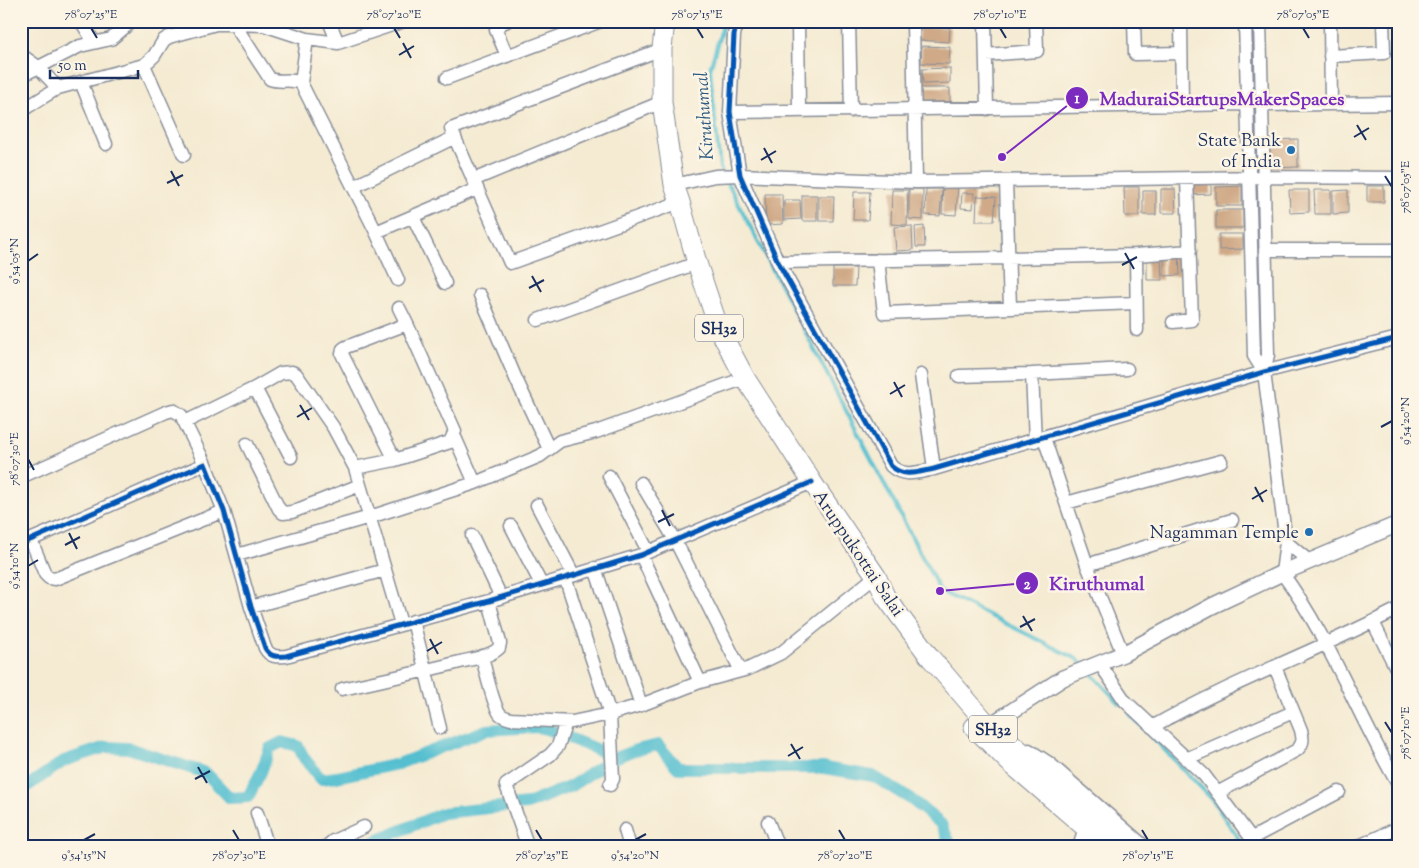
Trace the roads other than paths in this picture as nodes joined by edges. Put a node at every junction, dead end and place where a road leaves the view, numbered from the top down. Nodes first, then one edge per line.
1 (81, 21) edge
2 (132, 21) edge
3 (329, 21) edge
4 (507, 21) edge
5 (601, 21) edge
6 (665, 21) edge
7 (738, 21) edge
8 (798, 21) edge
9 (849, 21) edge
10 (913, 21) edge
11 (985, 21) edge
12 (1036, 21) edge
13 (1134, 21) edge
14 (1181, 21) edge
15 (1245, 21) edge
16 (1260, 21) edge
17 (1330, 21) edge
18 (1383, 21) edge
19 (400, 22) edge
20 (215, 23) edge
21 (234, 24) junction
22 (585, 24) edge
23 (307, 39) junction
24 (94, 42) junction
25 (338, 43) junction
26 (662, 49) junction
27 (1181, 53) junction
28 (986, 54) junction
29 (21, 55) edge
30 (507, 56) junction
31 (1330, 56) junction
32 (144, 64) junction
33 (38, 67) junction
34 (21, 76) edge
35 (447, 78) dead end
36 (81, 82) junction
37 (301, 83) junction
38 (58, 88) junction
39 (662, 102) junction
40 (1398, 103) edge
41 (1247, 104) junction
42 (1331, 104) junction
43 (1262, 105) junction
44 (1182, 106) junction
45 (987, 109) junction
46 (915, 110) junction
47 (21, 111) edge
48 (799, 111) junction
49 (851, 111) junction
50 (730, 112) junction
51 (455, 137) junction
52 (106, 144) dead end
53 (184, 155) dead end
54 (736, 176) junction
55 (1249, 177) junction
56 (1263, 177) junction
57 (1398, 178) edge
58 (1187, 179) junction
59 (1006, 181) junction
60 (916, 182) junction
61 (475, 184) junction
62 (353, 187) junction
63 (677, 194) junction
64 (413, 217) junction
65 (376, 232) junction
66 (1265, 250) junction
67 (1398, 250) edge
68 (1190, 252) junction
69 (1136, 254) junction
70 (1008, 258) junction
71 (878, 260) junction
72 (778, 262) junction
73 (697, 263) junction
74 (398, 280) dead end
75 (445, 283) dead end
76 (480, 295) dead end
77 (1136, 303) junction
78 (399, 308) dead end
79 (1010, 308) junction
80 (538, 320) dead end
81 (1173, 322) dead end
82 (407, 324) junction
83 (1137, 330) dead end
84 (1398, 338) edge
85 (1127, 369) dead end
86 (1264, 372) junction
87 (1032, 374) junction
88 (921, 375) dead end
89 (959, 376) dead end
90 (745, 378) junction
91 (256, 388) junction
92 (185, 422) junction
93 (454, 435) junction
94 (1039, 439) junction
95 (247, 444) dead end
96 (550, 449) junction
97 (291, 457) dead end
98 (396, 460) junction
99 (1221, 461) dead end
100 (205, 464) junction
101 (355, 468) junction
102 (934, 469) junction
103 (609, 476) dead end
104 (21, 477) edge
105 (812, 482) junction
106 (475, 483) junction
107 (641, 483) dead end
108 (360, 486) junction
109 (1066, 504) junction
110 (537, 505) dead end
111 (224, 510) junction
112 (370, 518) junction
113 (1232, 520) dead end
114 (1398, 524) edge
115 (511, 526) dead end
116 (472, 536) dead end
117 (675, 540) junction
118 (26, 542) edge
119 (1286, 542) junction
120 (645, 553) junction
121 (237, 555) junction
122 (1310, 562) junction
123 (1087, 565) junction
124 (595, 568) junction
125 (385, 570) junction
126 (1282, 573) junction
127 (569, 575) junction
128 (876, 576) junction
129 (541, 584) junction
130 (886, 596) junction
131 (495, 599) junction
132 (251, 607) junction
133 (1398, 609) edge
134 (407, 622) junction
135 (1373, 622) junction
136 (1325, 645) junction
137 (1123, 654) junction
138 (482, 656) junction
139 (1100, 664) junction
140 (1275, 667) junction
141 (1398, 669) edge
142 (425, 671) junction
143 (741, 671) junction
144 (700, 682) junction
145 (342, 689) dead end
146 (641, 705) junction
147 (1293, 712) junction
148 (610, 714) junction
149 (989, 726) junction
150 (565, 727) junction
151 (1152, 727) junction
152 (440, 728) dead end
153 (1016, 747) junction
154 (1186, 759) junction
155 (1398, 784) edge
156 (610, 785) dead end
157 (1339, 792) dead end
158 (1217, 793) junction
159 (257, 813) dead end
160 (768, 822) dead end
161 (364, 827) dead end
162 (1086, 828) junction
163 (1398, 828) edge
164 (625, 830) dead end
165 (1255, 842) edge
166 (268, 847) edge
167 (326, 847) edge
168 (528, 847) edge
169 (630, 847) edge
170 (778, 847) edge
171 (1081, 847) edge
172 (1112, 847) edge
173 (1128, 847) edge
174 (1146, 847) edge
175 (1357, 847) edge

1 - 24 street
2 - 24 street
3 - 25 street
4 - 30 street
5 - 22 street
6 - 26 main road, Aruppukottai Salai / SH32
7 - 50 street
8 - 48 street
9 - 49 street
10 - 46 street
11 - 28 street
12 - 28 street
13 - 27 street
14 - 27 street
15 - 41 street
16 - 43 street
17 - 31 street
18 - 31 street
19 - 25 street
20 - 21 street
20 - 32 street
21 - 23 street
21 - 37 street
22 - 30 street
23 - 25 street
23 - 37 street
24 - 33 street
26 - 39 main road, Aruppukottai Salai / SH32
26 - 51 street
27 - 44 street
28 - 45 street
29 - 33 street
30 - 35 street
31 - 42 street
32 - 36 street
32 - 53 street
33 - 34 street
33 - 38 street
36 - 38 street
36 - 52 street
37 - 62 street
38 - 47 street
39 - 61 street
39 - 63 main road, Aruppukottai Salai / SH32
40 - 42 street
41 - 44 street
41 - 55 street
42 - 43 street
43 - 56 street
44 - 45 street
45 - 46 street
46 - 49 street
46 - 60 street
48 - 49 street
48 - 50 street
50 - 54 street
51 - 61 street
51 - 62 street
54 - 60 street
54 - 63 street
54 - 72 street
55 - 56 street
55 - 58 street
55 - 86 street
56 - 57 street
56 - 66 street
58 - 59 street
58 - 68 street
59 - 60 street
59 - 70 street
61 - 63 street
61 - 64 street
62 - 65 street
63 - 73 main road, Aruppukottai Salai / SH32
64 - 65 street
64 - 75 street
65 - 74 street
66 - 67 street
66 - 86 street
68 - 69 street
68 - 81 street
69 - 70 street
69 - 77 street
70 - 71 street
70 - 79 street
71 - 72 street
71 - 79 street
72 - 102 street
73 - 80 street
73 - 90 main road, Aruppukottai Salai / SH32
76 - 96 street
77 - 79 street
77 - 83 street
78 - 82 street
82 - 93 street
82 - 98 street
84 - 86 street
85 - 87 street
86 - 94 street
86 - 119 street
87 - 89 street
87 - 94 street
88 - 102 street
90 - 96 street
90 - 105 main road, Aruppukottai Salai / SH32
91 - 92 street
91 - 97 street
91 - 101 street
92 - 100 street
92 - 104 street
93 - 98 street
93 - 106 street
94 - 102 street
94 - 109 street
95 - 108 street
96 - 106 street
98 - 101 street
99 - 109 street
100 - 111 street
100 - 118 street
101 - 108 street
103 - 120 street
105 - 117 street
105 - 128 main road, Aruppukottai Salai / SH32
106 - 112 street
107 - 117 street
108 - 112 street
109 - 123 street
110 - 127 street
111 - 118 street
111 - 121 street
112 - 121 street
112 - 125 street
113 - 123 street
114 - 122 street
115 - 129 street
116 - 131 street
117 - 120 street
117 - 143 street
119 - 122 street
119 - 126 street
120 - 124 street
120 - 144 street
121 - 132 street
122 - 126 street
123 - 137 street
124 - 127 street
124 - 146 street
125 - 132 street
125 - 134 street
126 - 136 street
126 - 137 street
127 - 129 street
127 - 148 street
128 - 130 main road, Aruppukottai Salai / SH32
128 - 143 street
129 - 131 street
130 - 149 main road, Aruppukottai Salai / SH32
130 - 162 main road
131 - 134 street
131 - 138 street
132 - 134 street
133 - 135 street
134 - 142 street
135 - 136 street
135 - 141 street
136 - 140 street
136 - 155 street
137 - 139 street
138 - 142 street
138 - 150 street
139 - 149 street
139 - 151 street
140 - 147 street
140 - 151 street
142 - 145 street
142 - 152 street
143 - 144 street
144 - 146 street
146 - 148 street
147 - 154 street
147 - 158 street
148 - 150 street
148 - 156 street
149 - 153 main road, Aruppukottai Salai / SH32
150 - 168 street
151 - 154 street
153 - 173 main road, Aruppukottai Salai / SH32
153 - 174 street
154 - 158 street
157 - 165 street
158 - 165 street
159 - 166 street
160 - 170 street
161 - 167 street
162 - 171 street
162 - 172 main road
163 - 175 street
164 - 169 street

